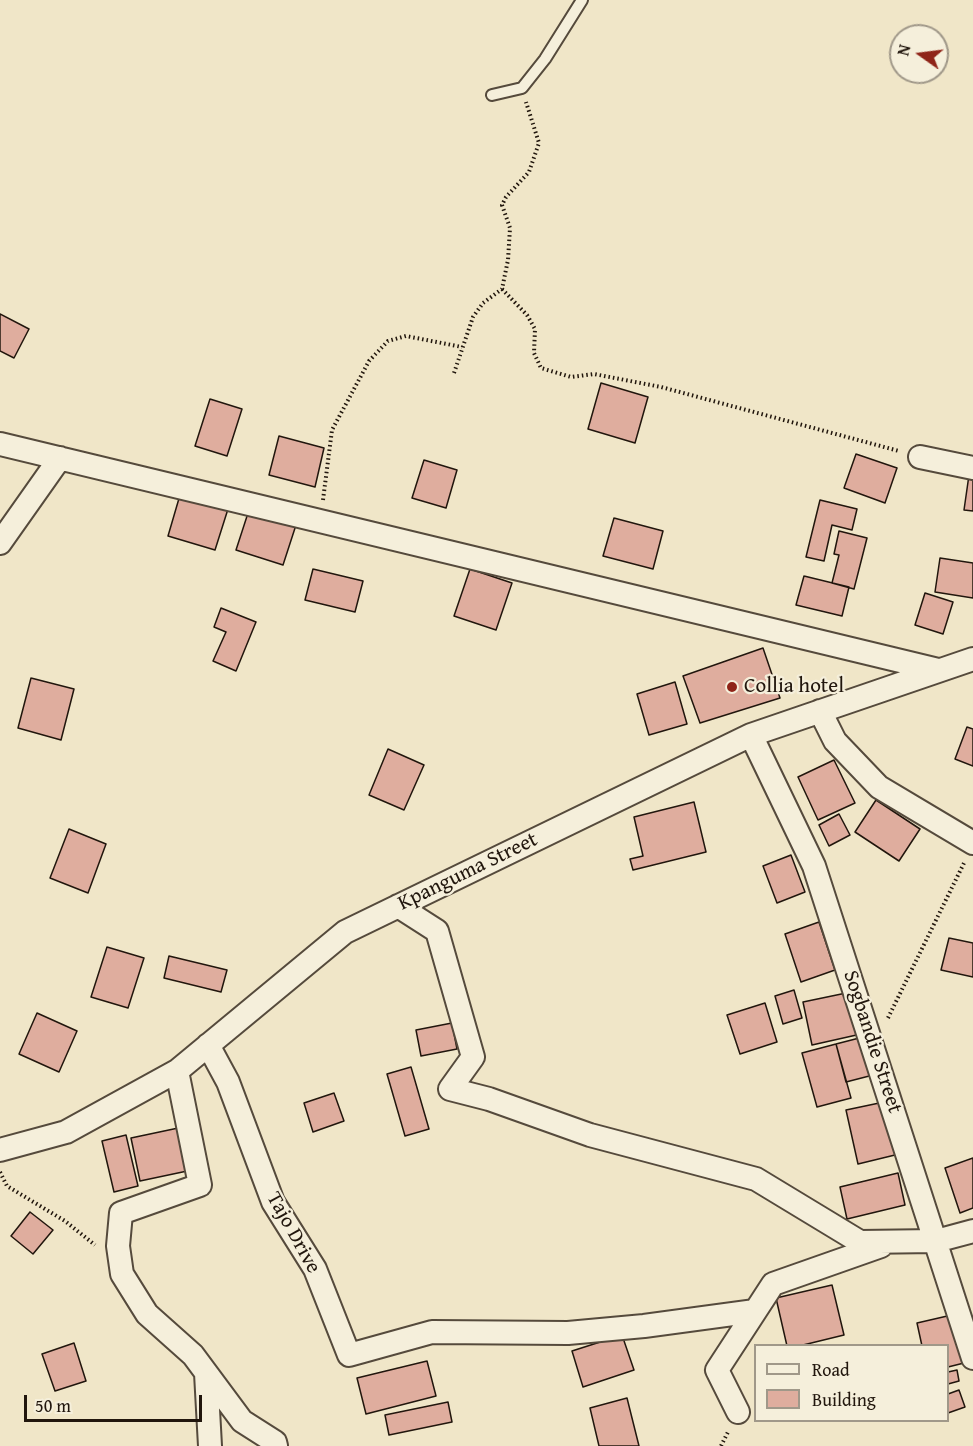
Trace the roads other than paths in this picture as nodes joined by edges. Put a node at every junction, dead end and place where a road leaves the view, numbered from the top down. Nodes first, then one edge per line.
1 (582, 0) edge
2 (492, 95) dead end
3 (0, 444) edge
4 (920, 457) road end
5 (60, 458) junction
6 (973, 468) edge
7 (0, 543) edge
8 (973, 659) edge
9 (938, 670) junction
10 (820, 711) junction
11 (751, 735) junction
12 (970, 850) edge
13 (398, 906) junction
14 (208, 1045) junction
15 (177, 1071) junction
16 (0, 1150) edge
17 (973, 1231) edge
18 (936, 1241) junction
19 (893, 1242) junction
20 (755, 1311) junction
21 (973, 1358) edge
22 (206, 1373) junction
23 (738, 1412) dead end
24 (210, 1446) edge
25 (276, 1446) edge

1 - 2 lane
3 - 5 street
4 - 6 street
5 - 7 street
5 - 9 street
8 - 9 street, Kpanguma Street
9 - 10 street, Kpanguma Street
10 - 11 street, Kpanguma Street
10 - 12 street
11 - 13 street, Kpanguma Street
11 - 18 street, Sogbandie Street
13 - 14 street, Kpanguma Street
13 - 19 street
14 - 15 street, Kpanguma Street
14 - 20 street, Tajo Drive
15 - 16 street, Kpanguma Street
15 - 22 street
17 - 18 street
18 - 19 street
18 - 21 street, Sogbandie Street
19 - 20 street
20 - 23 street
22 - 24 street
22 - 25 street

